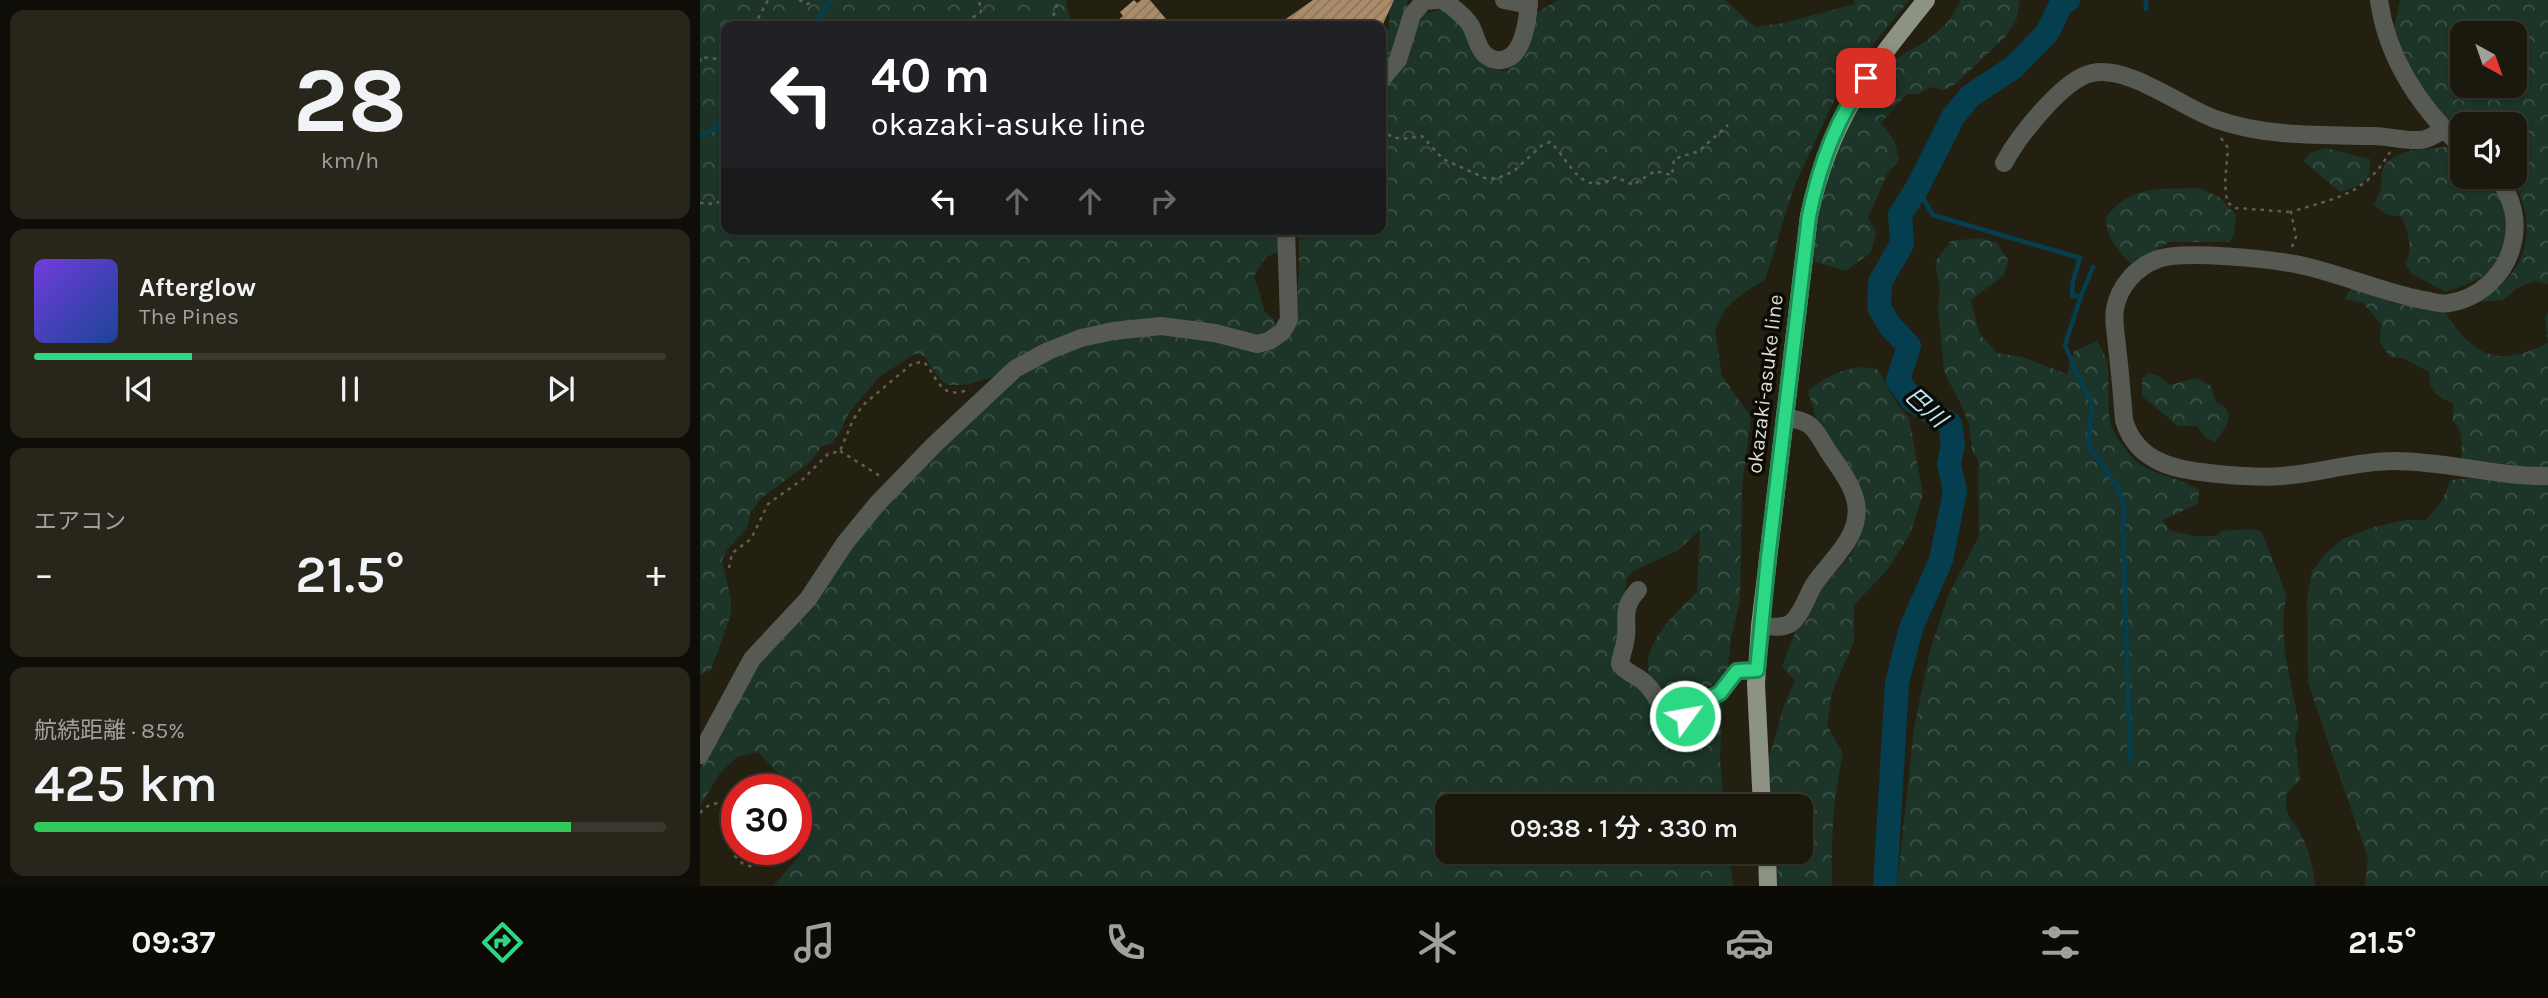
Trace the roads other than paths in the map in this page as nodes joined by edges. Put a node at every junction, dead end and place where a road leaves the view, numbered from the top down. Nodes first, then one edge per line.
1 (1437, 0) edge
2 (1443, 0) edge
3 (1504, 0) edge
4 (1926, 0) edge
5 (2379, 0) edge
6 (1529, 3) edge
7 (1386, 74) edge
8 (2444, 130) junction
9 (2450, 136) edge
10 (2004, 163) dead end
11 (2505, 189) edge
12 (1286, 235) edge
13 (1785, 418) junction
14 (2548, 476) edge
15 (1637, 590) dead end
16 (1760, 626) junction
17 (1757, 670) junction
18 (700, 755) edge
19 (1761, 794) edge
20 (1767, 864) edge
21 (1768, 886) edge

1 - 7 street
2 - 6 street
3 - 6 street
4 - 13 main road, okazaki-asuke line
5 - 8 street
8 - 9 street
8 - 10 street
11 - 14 street
12 - 18 street
13 - 16 main road, okazaki-asuke line
13 - 16 street
15 - 17 street
16 - 17 main road, okazaki-asuke line
17 - 19 main road, okazaki-asuke line
20 - 21 main road

